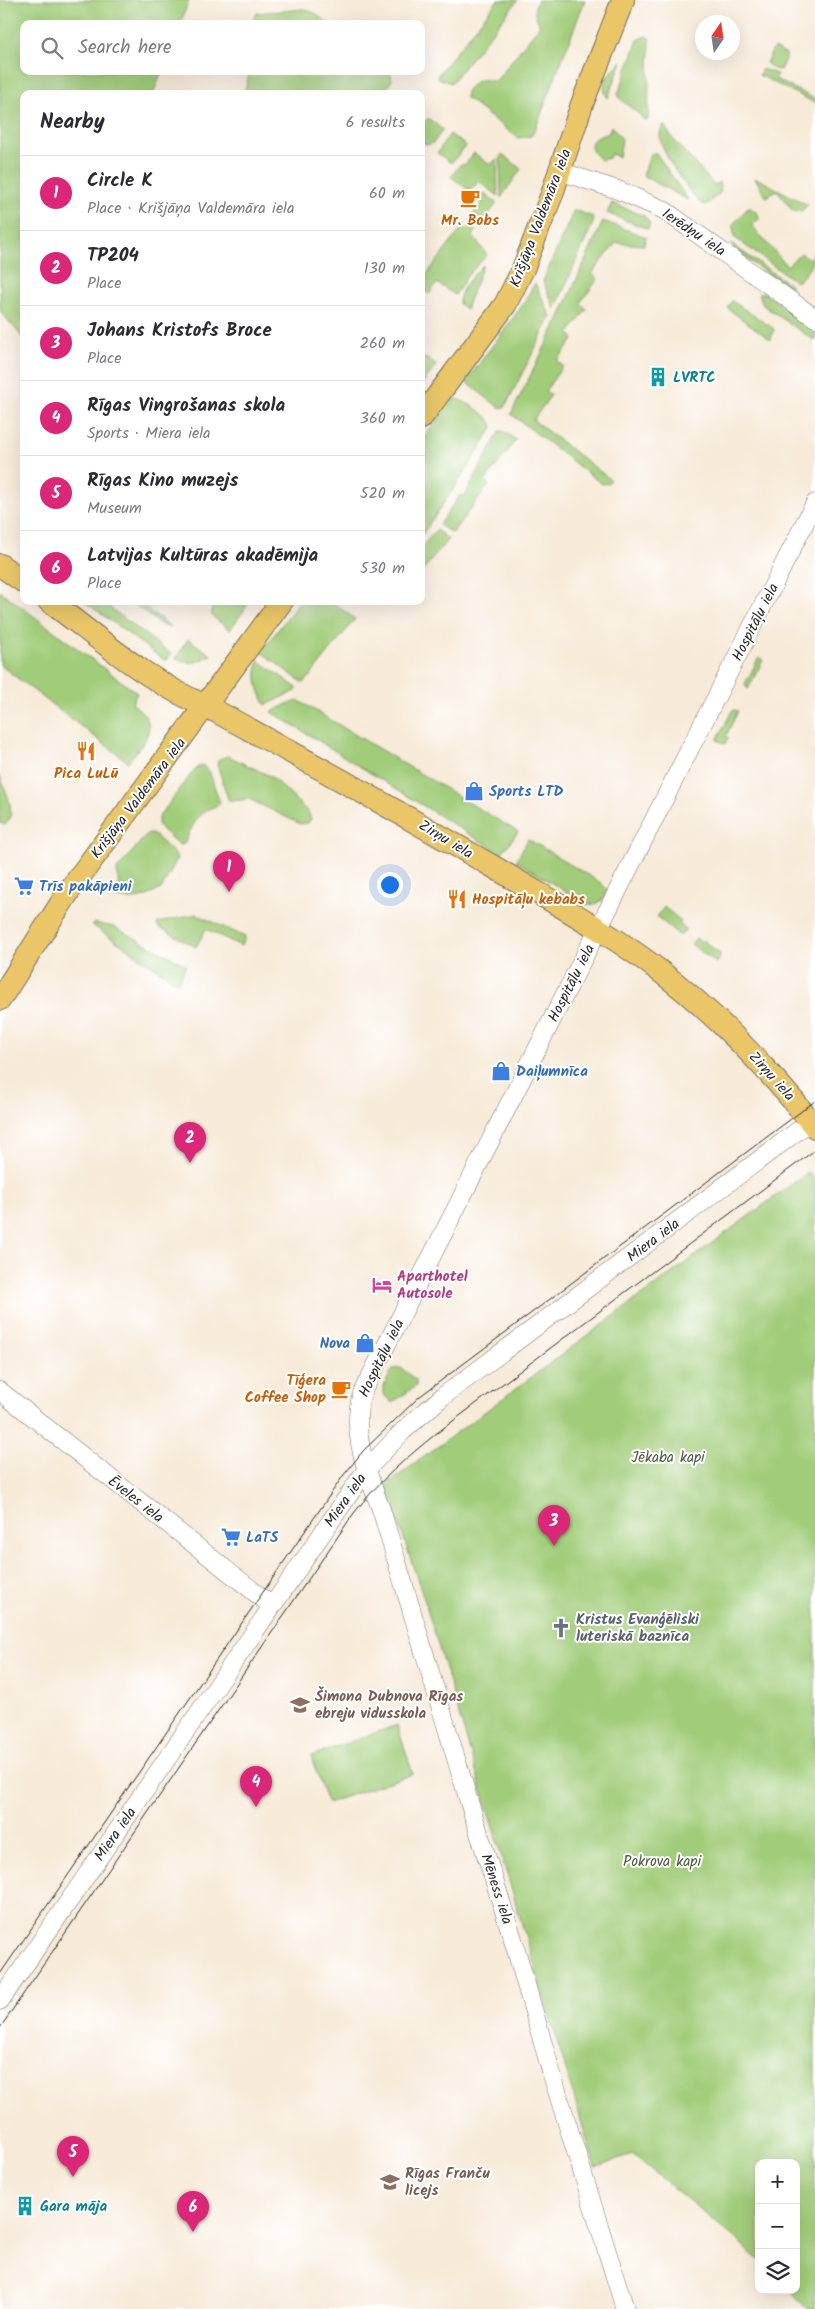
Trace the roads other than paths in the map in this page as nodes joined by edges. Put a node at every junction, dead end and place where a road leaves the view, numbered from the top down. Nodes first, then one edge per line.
1 (623, 0) edge
2 (559, 171) junction
3 (815, 318) edge
4 (425, 413) edge
5 (815, 503) edge
6 (0, 564) edge
7 (20, 579) edge
8 (54, 605) edge
9 (279, 605) edge
10 (206, 706) junction
11 (599, 929) junction
12 (0, 999) edge
13 (814, 1122) edge
14 (0, 1392) edge
15 (366, 1470) junction
16 (272, 1606) junction
17 (0, 2001) edge
18 (625, 2309) edge

1 - 2 main road, Krišjāņa Valdemāra iela
2 - 3 street, Ierēdņu iela
2 - 4 main road, Krišjāņa Valdemāra iela
5 - 11 street, Hospitāļu iela
6 - 7 main road
8 - 10 main road, Zirņu iela
9 - 10 main road, Krišjāņa Valdemāra iela
10 - 11 main road, Zirņu iela
10 - 12 main road, Krišjāņa Valdemāra iela
11 - 13 main road, Zirņu iela
11 - 15 street, Hospitāļu iela
13 - 15 street, Miera iela
14 - 16 street, Ēveles iela
15 - 16 street, Miera iela
15 - 18 street, Mēness iela
16 - 17 street, Miera iela

